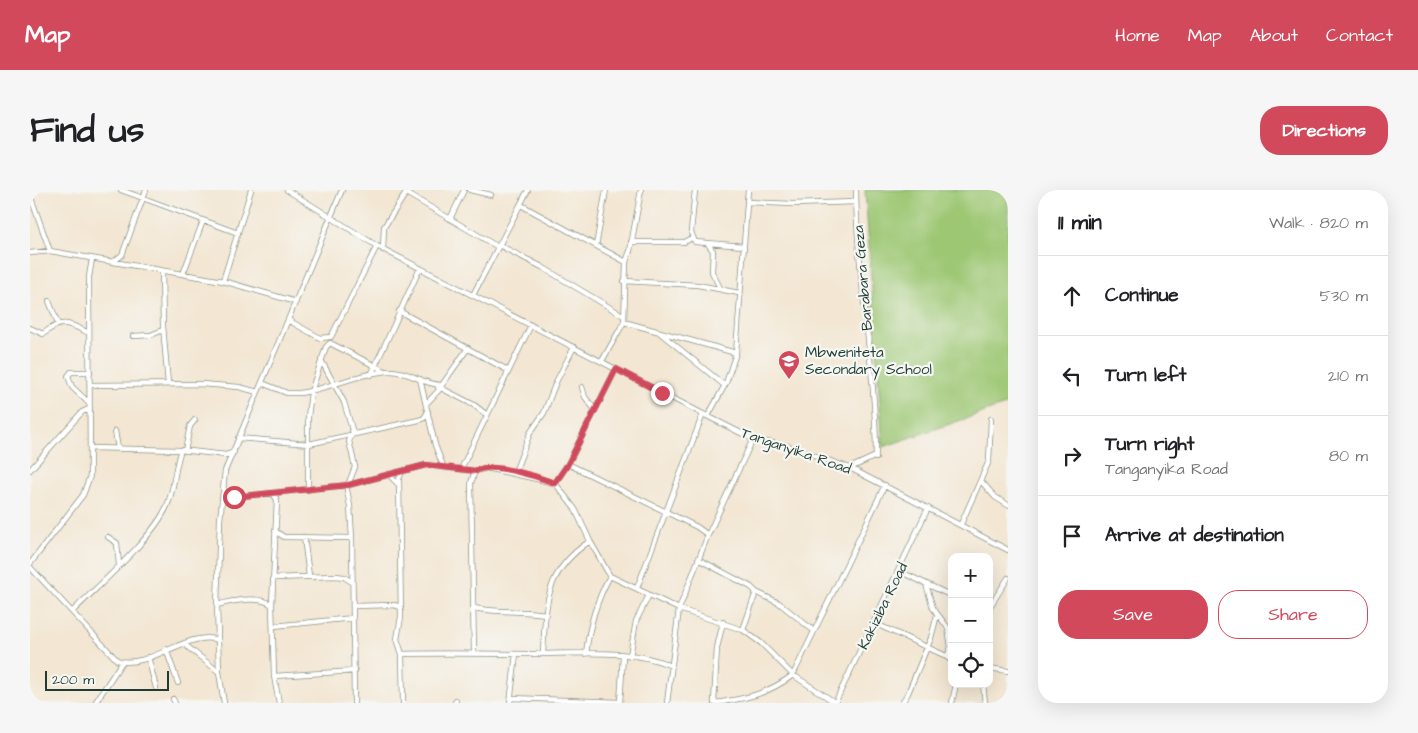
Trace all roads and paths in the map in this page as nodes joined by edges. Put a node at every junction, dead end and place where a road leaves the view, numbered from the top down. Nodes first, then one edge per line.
1 (121, 190) edge
2 (146, 190) edge
3 (251, 190) edge
4 (287, 190) edge
5 (342, 190) edge
6 (464, 190) edge
7 (470, 190) edge
8 (528, 190) edge
9 (606, 190) edge
10 (641, 190) edge
11 (695, 190) edge
12 (748, 190) edge
13 (856, 190) edge
14 (406, 192) edge
15 (30, 195) edge
16 (491, 195) dead end
17 (144, 197) junction
18 (747, 202) junction
19 (856, 202) junction
20 (521, 205) junction
21 (330, 217) junction
22 (450, 218) junction
23 (203, 221) junction
24 (238, 234) junction
25 (692, 238) junction
26 (631, 242) junction
27 (707, 244) junction
28 (377, 246) junction
29 (499, 246) junction
30 (596, 246) junction
31 (744, 246) junction
32 (383, 250) junction
33 (50, 251) junction
34 (30, 253) edge
35 (122, 255) junction
36 (92, 259) junction
37 (113, 262) junction
38 (626, 262) junction
39 (126, 264) junction
40 (420, 268) junction
41 (162, 271) junction
42 (183, 274) junction
43 (223, 281) junction
44 (624, 281) junction
45 (720, 288) junction
46 (739, 293) junction
47 (473, 295) junction
48 (49, 301) dead end
49 (296, 302) junction
50 (399, 311) junction
51 (624, 319) junction
52 (288, 320) junction
53 (58, 324) junction
54 (530, 325) junction
55 (30, 328) edge
56 (163, 330) junction
57 (658, 331) junction
58 (89, 333) junction
59 (133, 336) dead end
60 (574, 347) junction
61 (468, 348) junction
62 (736, 353) junction
63 (321, 360) junction
64 (602, 361) junction
65 (376, 365) junction
66 (616, 369) junction
67 (509, 370) junction
68 (384, 371) junction
69 (90, 372) junction
70 (371, 375) junction
71 (420, 379) junction
72 (262, 383) junction
73 (168, 384) junction
74 (91, 385) junction
75 (336, 385) junction
76 (724, 385) junction
77 (438, 386) junction
78 (582, 387) dead end
79 (258, 392) junction
80 (311, 392) junction
81 (426, 404) junction
82 (89, 406) junction
83 (595, 410) junction
84 (428, 412) junction
85 (703, 414) junction
86 (487, 415) junction
87 (708, 416) junction
88 (991, 419) dead end
89 (195, 420) dead end
90 (419, 420) junction
91 (431, 426) junction
92 (115, 431) dead end
93 (353, 433) junction
94 (238, 438) junction
95 (753, 439) junction
96 (310, 444) junction
97 (91, 448) junction
98 (118, 449) junction
99 (183, 450) junction
100 (234, 452) junction
101 (226, 455) junction
102 (229, 462) junction
103 (568, 464) junction
104 (443, 466) junction
105 (850, 468) junction
106 (461, 469) junction
107 (30, 470) edge
108 (402, 471) junction
109 (476, 471) junction
110 (514, 472) junction
111 (388, 474) junction
112 (981, 481) junction
113 (555, 483) junction
114 (347, 485) junction
115 (399, 485) junction
116 (885, 485) junction
117 (224, 489) junction
118 (308, 490) junction
119 (281, 492) junction
120 (272, 493) junction
121 (277, 500) junction
122 (1008, 506) edge
123 (928, 508) junction
124 (666, 511) junction
125 (961, 524) junction
126 (275, 530) junction
127 (708, 535) junction
128 (108, 537) dead end
129 (304, 537) junction
130 (352, 538) junction
131 (590, 541) junction
132 (1008, 550) edge
133 (698, 559) junction
134 (119, 565) junction
135 (30, 566) edge
136 (899, 571) junction
137 (309, 576) junction
138 (610, 576) junction
139 (273, 578) junction
140 (1008, 578) edge
141 (352, 582) junction
142 (926, 584) junction
143 (637, 588) junction
144 (756, 592) junction
145 (948, 594) edge
146 (649, 595) junction
147 (993, 602) edge
148 (218, 605) junction
149 (272, 605) junction
150 (353, 606) junction
151 (401, 607) junction
152 (474, 608) junction
153 (678, 609) junction
154 (73, 611) junction
155 (546, 614) junction
156 (937, 615) junction
157 (353, 618) junction
158 (723, 622) junction
159 (874, 623) junction
160 (274, 626) junction
161 (743, 630) junction
162 (814, 631) junction
163 (218, 640) junction
164 (184, 644) junction
165 (927, 648) junction
166 (166, 649) junction
167 (474, 652) junction
168 (402, 654) junction
169 (516, 654) junction
170 (543, 654) junction
171 (586, 654) junction
172 (623, 656) junction
173 (630, 656) junction
174 (148, 657) junction
175 (947, 657) joint
176 (122, 662) junction
177 (671, 666) junction
178 (993, 669) edge
179 (355, 671) junction
180 (1008, 671) edge
181 (219, 672) junction
182 (793, 675) junction
183 (274, 676) junction
184 (178, 683) dead end
185 (156, 688) dead end
186 (955, 688) edge
187 (983, 688) edge
188 (510, 700) edge
189 (95, 703) edge
190 (224, 703) edge
191 (279, 703) edge
192 (354, 703) edge
193 (403, 703) edge
194 (620, 703) edge
195 (666, 703) edge
196 (714, 703) edge
197 (836, 703) edge
198 (902, 703) edge
199 (952, 703) edge
200 (985, 703) edge

1 - 17 street
2 - 17 street
3 - 24 street
4 - 21 street, Tanganyika Road
5 - 21 street
6 - 22 street
7 - 16 street
8 - 20 street
9 - 30 street
10 - 26 street
11 - 25 street
12 - 18 street
13 - 19 street, Barabara Geza
14 - 22 street
14 - 32 street
15 - 33 street
17 - 23 street
17 - 35 street
18 - 19 street
18 - 31 street
19 - 105 street, Barabara Geza
20 - 29 street
20 - 30 street
21 - 28 street, Tanganyika Road
21 - 49 street
22 - 29 street
23 - 24 street
23 - 42 street
24 - 43 street
25 - 26 street
25 - 27 street
26 - 38 street
27 - 31 street
27 - 45 street
28 - 32 street, Tanganyika Road
28 - 52 street
29 - 47 street
29 - 51 street
30 - 38 street
31 - 46 street
32 - 40 street, Tanganyika Road
33 - 34 street
33 - 36 street
35 - 37 street
35 - 39 street
36 - 37 street
36 - 58 street
37 - 39 street
38 - 44 street
39 - 41 street
40 - 47 street, Tanganyika Road
40 - 50 street
41 - 42 street
41 - 56 street
42 - 43 street
43 - 49 street
44 - 45 street
44 - 51 street
45 - 46 street
46 - 62 street
47 - 54 street, Tanganyika Road
48 - 53 street
49 - 52 street
50 - 61 street
50 - 65 street
51 - 57 street
51 - 64 street
52 - 72 street
53 - 55 street
53 - 58 street
54 - 60 street, Tanganyika Road
54 - 67 street
56 - 59 street
56 - 73 street
57 - 62 street
57 - 76 street
58 - 69 street
60 - 64 street, Tanganyika Road
60 - 110 street
61 - 67 street
61 - 77 street
62 - 76 street
63 - 65 street
63 - 75 street
63 - 80 street
64 - 66 street, Tanganyika Road
65 - 68 street
65 - 70 street
66 - 83 street
66 - 85 street, Tanganyika Road
67 - 86 street
68 - 70 street
68 - 71 street
69 - 74 street
69 - 82 street
70 - 75 street
71 - 77 street
71 - 81 street
72 - 79 street
72 - 80 street
73 - 74 street
73 - 79 street
74 - 82 street
75 - 80 street
75 - 93 street
76 - 87 street
77 - 81 street
77 - 86 street
78 - 83 street
79 - 94 street
80 - 96 street
81 - 84 street
82 - 97 street
82 - 107 street
83 - 103 street
84 - 90 street
84 - 91 street
85 - 87 street, Tanganyika Road
85 - 124 street
86 - 106 street
87 - 95 street, Tanganyika Road
88 - 112 street
89 - 99 street
90 - 91 street
90 - 93 street
91 - 104 street
92 - 98 street
93 - 96 street
93 - 114 street
94 - 96 street
94 - 100 street
95 - 105 street, Tanganyika Road
95 - 127 street
96 - 118 street
97 - 98 street
97 - 135 street
98 - 99 street
99 - 101 street
99 - 134 street
100 - 101 street
100 - 102 street
101 - 102 street
102 - 117 street
103 - 113 street
103 - 124 street
104 - 106 street
104 - 108 street
105 - 116 street, Tanganyika Road
106 - 109 street
108 - 111 street
108 - 115 street
109 - 110 street
109 - 152 street
110 - 113 street
111 - 114 street
111 - 115 street
112 - 122 street
112 - 125 street
113 - 131 street
114 - 118 street
114 - 130 street
115 - 151 street
116 - 123 street, Tanganyika Road
116 - 162 street
117 - 120 street
117 - 148 street
118 - 119 street
119 - 120 street
119 - 121 street
120 - 121 street
121 - 126 street
123 - 125 street, Tanganyika Road
123 - 136 street, Kakiziba Road
124 - 127 street
124 - 143 street
125 - 132 street, Tanganyika Road
126 - 129 street
126 - 139 street
127 - 133 street
128 - 134 street
129 - 130 street
129 - 137 street
130 - 141 street
131 - 138 street
131 - 155 street
133 - 144 street
133 - 153 street
134 - 154 street
135 - 154 street
136 - 142 street
136 - 159 street, Kakiziba Road
137 - 139 street
137 - 141 street
138 - 143 street
138 - 171 street
139 - 149 street
140 - 147 street
141 - 150 street
142 - 145 street
142 - 156 street
143 - 146 street
144 - 161 street
144 - 162 street
146 - 153 street
146 - 173 street
148 - 149 street
148 - 163 street
149 - 160 street
150 - 151 street
150 - 157 street
151 - 168 street
152 - 155 street
152 - 167 street
153 - 158 street
153 - 177 street
154 - 176 street
155 - 170 street
156 - 165 street
156 - 175 street
157 - 160 street
157 - 179 street
158 - 161 street
158 - 196 street
159 - 165 street
159 - 197 street, Kakiziba Road
160 - 183 street
161 - 182 street
162 - 182 street
163 - 164 street
163 - 181 street
164 - 166 street
164 - 181 street
165 - 175 street
165 - 198 street
166 - 174 street
166 - 184 street
167 - 168 street
167 - 169 street
168 - 193 street
169 - 170 street
169 - 188 street
170 - 171 street
171 - 172 street
172 - 173 street
172 - 194 street
173 - 177 street
174 - 176 street
174 - 185 street
176 - 189 street
177 - 195 street
178 - 180 street
179 - 183 street
179 - 192 street
181 - 190 street
182 - 196 street
182 - 197 street
183 - 191 street
186 - 199 street
187 - 200 street
188 - 194 street

